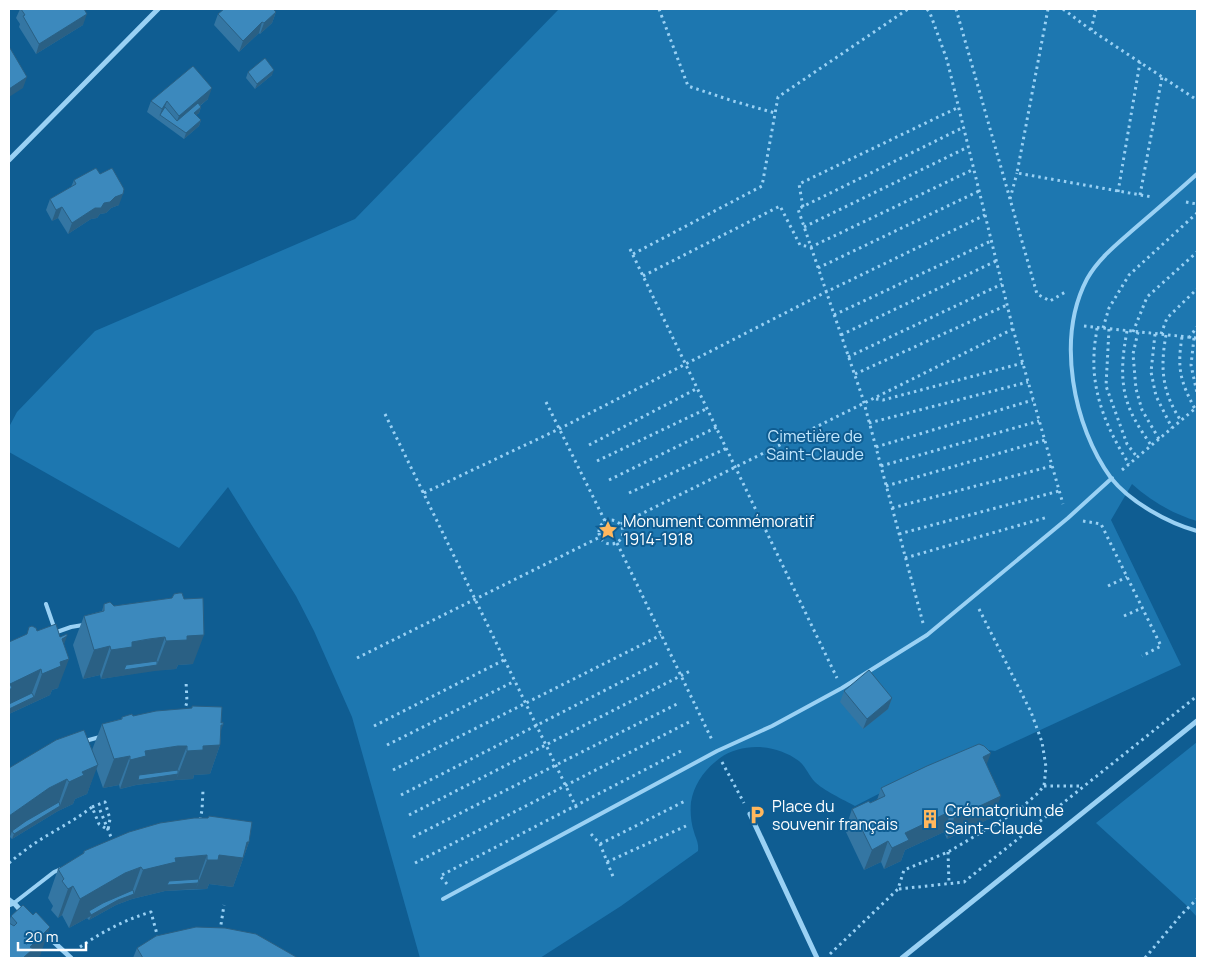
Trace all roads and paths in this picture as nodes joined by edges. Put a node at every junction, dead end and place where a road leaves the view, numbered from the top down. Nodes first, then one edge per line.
1 (158, 9) edge
2 (660, 9) edge
3 (908, 9) edge
4 (927, 9) edge
5 (956, 9) edge
6 (1048, 9) edge
7 (1063, 9) edge
8 (1096, 9) edge
9 (1092, 30) junction
10 (1140, 62) junction
11 (1162, 77) junction
12 (1197, 100) edge
13 (958, 107) junction
14 (775, 113) junction
15 (964, 127) junction
16 (968, 147) junction
17 (9, 160) edge
18 (974, 169) junction
19 (1017, 173) junction
20 (1197, 174) edge
21 (979, 191) junction
22 (1118, 192) junction
23 (1140, 195) junction
24 (1169, 199) junction
25 (1010, 201) junction
26 (803, 207) junction
27 (1197, 213) edge
28 (985, 215) junction
29 (804, 227) junction
30 (991, 241) junction
31 (811, 247) junction
32 (630, 249) dead end
33 (1197, 252) edge
34 (633, 254) junction
35 (996, 260) junction
36 (818, 268) junction
37 (643, 276) junction
38 (1087, 280) junction
39 (1002, 284) junction
40 (1197, 289) edge
41 (826, 292) junction
42 (1007, 304) junction
43 (834, 315) junction
44 (1074, 324) junction
45 (1197, 327) edge
46 (1097, 328) junction
47 (1103, 328) junction
48 (1013, 329) junction
49 (1109, 329) junction
50 (1127, 331) junction
51 (1133, 332) junction
52 (1138, 332) junction
53 (1155, 334) junction
54 (841, 335) junction
55 (1160, 335) junction
56 (1166, 335) junction
57 (1182, 337) junction
58 (1189, 338) junction
59 (1196, 338) edge
60 (848, 357) junction
61 (1023, 363) junction
62 (686, 364) junction
63 (854, 374) junction
64 (1028, 382) junction
65 (698, 388) junction
66 (1197, 393) edge
67 (874, 398) junction
68 (1033, 400) junction
69 (546, 402) dead end
70 (864, 404) junction
71 (708, 408) junction
72 (1196, 408) edge
73 (385, 414) dead end
74 (1040, 421) junction
75 (1180, 421) junction
76 (869, 423) junction
77 (717, 427) junction
78 (1172, 428) junction
79 (559, 429) junction
80 (1159, 439) junction
81 (1045, 440) junction
82 (589, 445) dead end
83 (1151, 445) junction
84 (876, 447) junction
85 (727, 448) junction
86 (1137, 457) junction
87 (597, 462) dead end
88 (1128, 464) junction
89 (736, 466) junction
90 (881, 466) junction
91 (1052, 466) junction
92 (1112, 478) junction
93 (609, 480) dead end
94 (886, 486) junction
95 (1060, 490) junction
96 (629, 493) dead end
97 (424, 494) junction
98 (892, 508) junction
99 (1066, 512) junction
100 (1068, 518) junction
101 (605, 521) junction
102 (621, 524) junction
103 (1197, 531) edge
104 (899, 534) junction
105 (600, 537) junction
106 (616, 543) junction
107 (906, 558) junction
108 (1127, 577) junction
109 (1108, 586) dead end
110 (973, 597) junction
111 (475, 599) junction
112 (46, 604) dead end
113 (1142, 608) junction
114 (1124, 616) dead end
115 (88, 624) edge
116 (56, 632) junction
117 (48, 635) edge
118 (661, 635) junction
119 (926, 636) junction
120 (1142, 656) dead end
121 (357, 658) dead end
122 (504, 660) junction
123 (660, 662) dead end
124 (692, 670) dead end
125 (681, 677) junction
126 (186, 681) dead end
127 (514, 681) junction
128 (842, 688) junction
129 (1197, 696) edge
130 (679, 703) dead end
131 (526, 704) junction
132 (183, 717) edge
133 (1197, 721) edge
134 (689, 722) dead end
135 (536, 725) junction
136 (374, 726) dead end
137 (103, 737) edge
138 (79, 742) edge
139 (387, 745) dead end
140 (546, 745) junction
141 (681, 751) dead end
142 (717, 751) junction
143 (555, 765) junction
144 (393, 770) dead end
145 (565, 785) junction
146 (1044, 786) junction
147 (1083, 786) junction
148 (203, 790) dead end
149 (401, 795) dead end
150 (685, 801) dead end
151 (575, 806) junction
152 (92, 807) junction
153 (100, 810) dead end
154 (750, 814) joint
155 (409, 815) dead end
156 (584, 823) junction
157 (198, 825) edge
158 (686, 826) dead end
159 (108, 830) junction
160 (413, 838) dead end
161 (600, 844) junction
162 (114, 845) edge
163 (948, 852) junction
164 (607, 862) junction
165 (9, 863) edge
166 (415, 863) dead end
167 (62, 868) edge
168 (614, 879) dead end
169 (949, 884) junction
170 (898, 889) junction
171 (454, 893) junction
172 (9, 899) edge
173 (444, 899) dead end
174 (1197, 899) edge
175 (11, 904) edge
176 (224, 905) dead end
177 (27, 916) edge
178 (41, 930) edge
179 (219, 935) edge
180 (159, 941) edge
181 (69, 957) edge
182 (817, 958) edge
183 (826, 958) edge
184 (902, 958) edge
185 (1145, 958) edge

1 - 17 street
2 - 14 path
3 - 14 path
4 - 13 path
5 - 25 path
6 - 19 path
7 - 9 path
8 - 9 path
9 - 10 path
10 - 11 path
10 - 22 path
11 - 12 path
11 - 23 path
13 - 15 path
13 - 26 path
14 - 34 path
15 - 16 path
15 - 26 path
16 - 18 path
16 - 29 path
18 - 21 path
18 - 31 path
19 - 22 path
19 - 25 path
20 - 24 lane
21 - 28 path
21 - 36 path
22 - 23 path
23 - 24 path
24 - 38 lane
25 - 38 path
26 - 29 path
27 - 47 path
28 - 30 path
28 - 41 path
29 - 31 path
30 - 35 path
30 - 43 path
31 - 36 path
31 - 37 path
32 - 34 path
33 - 51 path
34 - 37 path
35 - 39 path
35 - 54 path
36 - 41 path
37 - 62 path
38 - 44 lane
39 - 42 path
39 - 60 path
40 - 55 path
41 - 43 path
41 - 62 path
42 - 48 path
42 - 63 path
43 - 54 path
44 - 46 path
44 - 92 lane
45 - 58 path
46 - 47 path
46 - 88 path
47 - 49 path
48 - 61 path
48 - 67 path
49 - 50 path
49 - 86 path
50 - 51 path
50 - 83 path
51 - 52 path
52 - 53 path
52 - 80 path
53 - 55 path
53 - 78 path
54 - 60 path
55 - 56 path
56 - 57 path
56 - 75 path
57 - 58 path
57 - 72 path
58 - 59 path
59 - 66 path
60 - 63 path
61 - 64 path
61 - 67 path
62 - 65 path
62 - 79 path
63 - 70 path
64 - 68 path
64 - 76 path
65 - 71 path
65 - 82 path
67 - 70 path
68 - 74 path
68 - 84 path
69 - 79 path
70 - 76 path
70 - 89 path
71 - 77 path
71 - 87 path
72 - 75 path
73 - 97 path
74 - 81 path
74 - 90 path
75 - 78 path
76 - 84 path
77 - 85 path
77 - 93 path
78 - 80 path
79 - 97 path
79 - 101 path
80 - 83 path
81 - 91 path
81 - 94 path
83 - 86 path
84 - 90 path
85 - 89 path
85 - 96 path
86 - 88 path
88 - 92 path
89 - 102 path
89 - 128 path
90 - 94 path
91 - 95 path
91 - 98 path
92 - 100 lane
92 - 103 lane
94 - 98 path
95 - 99 path
95 - 104 path
97 - 111 path
98 - 104 path
99 - 100 path
99 - 107 path
100 - 108 path
100 - 110 lane
101 - 102 path
101 - 105 path
102 - 106 path
104 - 107 path
105 - 106 path
105 - 111 path
106 - 118 path
107 - 119 path
108 - 109 path
108 - 113 path
110 - 119 lane
110 - 146 path
111 - 121 path
111 - 122 path
112 - 116 lane
113 - 114 path
113 - 120 path
115 - 116 lane
116 - 117 lane
118 - 125 path
118 - 131 path
119 - 128 lane
122 - 127 path
122 - 136 path
123 - 135 path
124 - 125 path
125 - 140 path
125 - 142 path
126 - 132 path
127 - 131 path
127 - 139 path
128 - 142 lane
129 - 147 path
130 - 143 path
131 - 135 path
131 - 144 path
133 - 184 street
134 - 145 path
135 - 140 path
135 - 149 path
137 - 138 lane
140 - 143 path
140 - 155 path
141 - 151 path
142 - 154 path
142 - 156 lane
143 - 145 path
143 - 160 path
145 - 151 path
145 - 166 path
146 - 147 path
146 - 163 path
147 - 169 path
148 - 157 path
150 - 161 path
151 - 156 path
151 - 171 path
152 - 159 path
152 - 159 path
152 - 165 path
153 - 159 path
154 - 182 street
156 - 161 path
156 - 171 lane
158 - 164 path
159 - 162 path
161 - 164 path
163 - 169 path
163 - 170 path
164 - 168 path
167 - 175 lane
169 - 170 path
170 - 183 path
171 - 173 lane
172 - 175 lane
174 - 185 path
175 - 177 street
176 - 179 path
178 - 181 street
180 - 181 path

